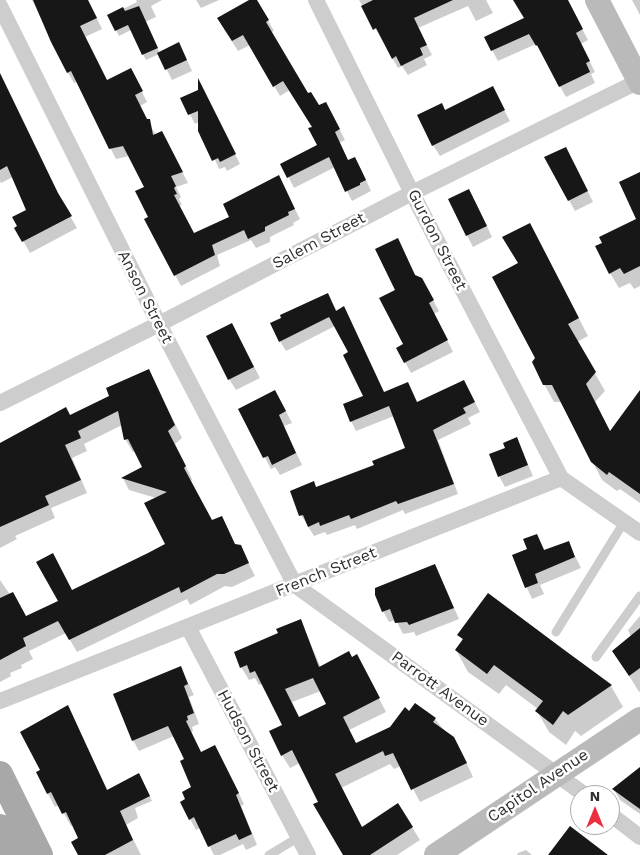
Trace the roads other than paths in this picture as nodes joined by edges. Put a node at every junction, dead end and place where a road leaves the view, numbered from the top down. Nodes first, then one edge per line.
1 (316, 0) edge
2 (597, 0) edge
3 (0, 6) edge
4 (639, 82) edge
5 (412, 192) junction
6 (159, 324) junction
7 (0, 403) edge
8 (561, 478) junction
9 (624, 522) junction
10 (640, 533) edge
11 (295, 585) junction
12 (640, 596) edge
13 (188, 627) junction
14 (556, 632) dead end
15 (596, 657) dead end
16 (0, 701) edge
17 (640, 719) edge
18 (557, 773) junction
19 (0, 774) edge
20 (572, 785) edge
21 (620, 822) edge
22 (0, 827) edge
23 (298, 837) junction
24 (640, 838) edge
25 (30, 854) edge
26 (269, 855) edge
27 (308, 855) edge
28 (436, 855) edge

1 - 5 street, Gurdon Street
2 - 4 main road
3 - 6 street, Anson Street
4 - 5 street, Salem Street
5 - 6 street, Salem Street
5 - 8 street, Gurdon Street
6 - 7 street, Salem Street
6 - 11 street, Anson Street
8 - 9 street
8 - 11 street, French Street
9 - 10 street
9 - 14 lane
11 - 13 street, French Street
11 - 18 street, Parrott Avenue
12 - 15 lane
13 - 16 street, French Street
13 - 23 street, Hudson Street
17 - 18 main road, Capitol Avenue
18 - 20 street, Parrott Avenue
18 - 28 main road, Capitol Avenue
19 - 25 main road
21 - 24 street
22 - 25 main road
23 - 26 lane
23 - 27 street, Hudson Street

